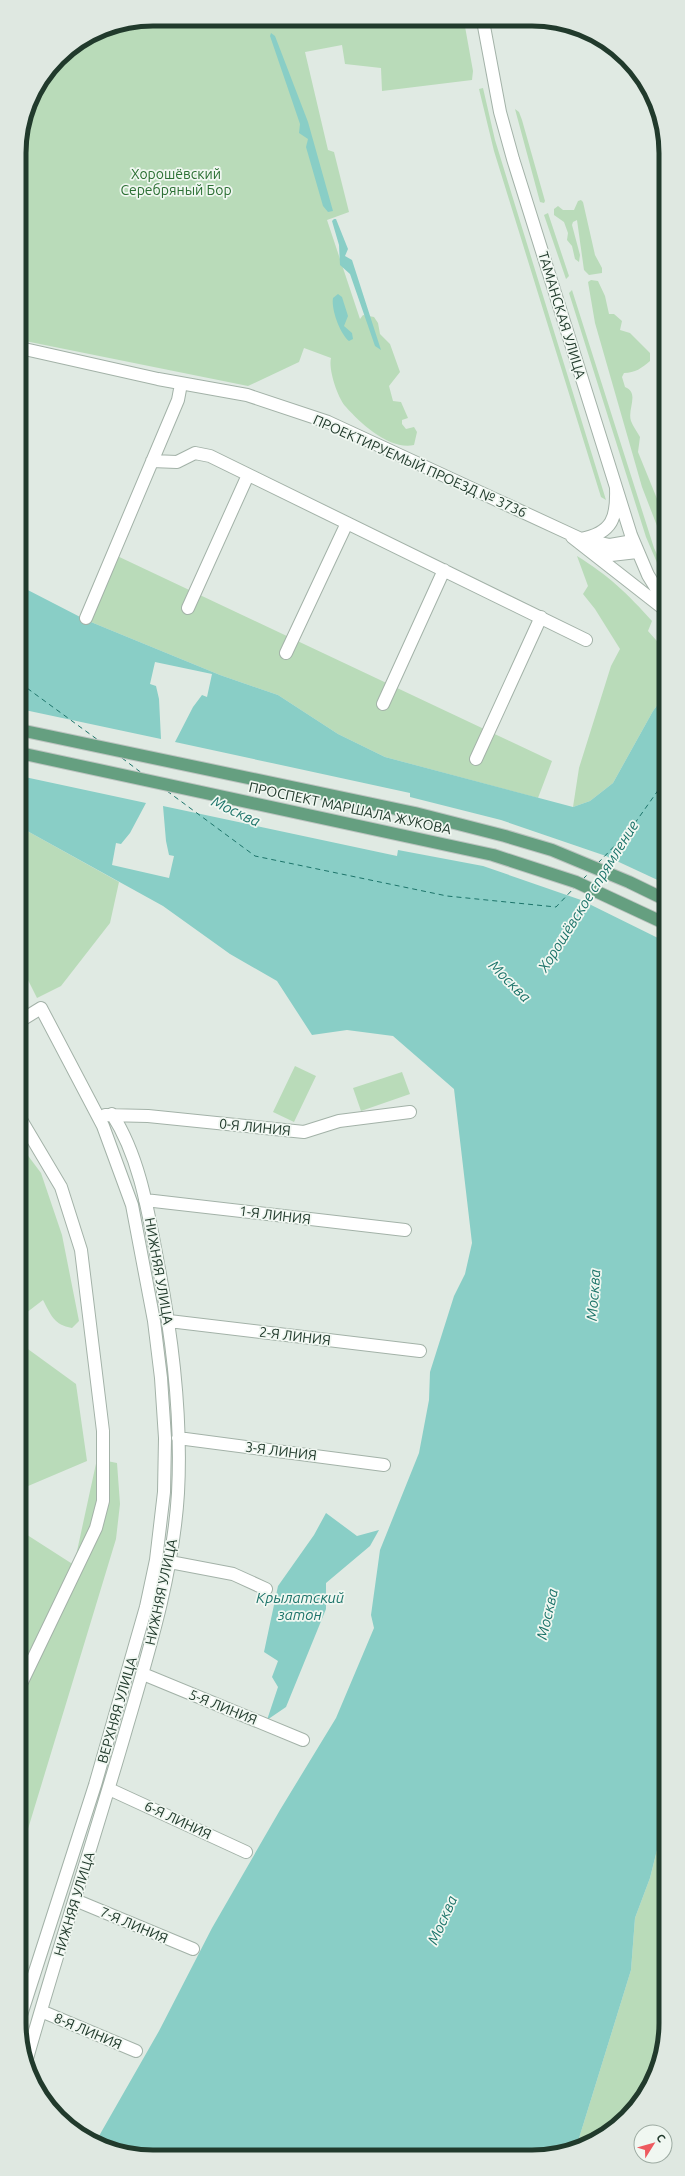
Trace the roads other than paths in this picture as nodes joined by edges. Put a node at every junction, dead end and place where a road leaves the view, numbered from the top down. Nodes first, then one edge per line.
1 (484, 26) edge
2 (26, 349) edge
3 (181, 384) junction
4 (152, 461) junction
5 (248, 475) junction
6 (616, 488) junction
7 (347, 523) junction
8 (581, 541) junction
9 (635, 547) junction
10 (444, 570) junction
11 (659, 594) edge
12 (659, 605) edge
13 (188, 608) dead end
14 (542, 617) junction
15 (86, 618) dead end
16 (586, 640) dead end
17 (286, 653) dead end
18 (383, 704) dead end
19 (26, 731) edge
20 (26, 754) edge
21 (476, 759) dead end
22 (659, 897) edge
23 (659, 921) edge
24 (26, 1017) edge
25 (410, 1112) dead end
26 (112, 1114) junction
27 (98, 1116) junction
28 (26, 1128) edge
29 (145, 1200) junction
30 (405, 1230) dead end
31 (169, 1321) junction
32 (420, 1351) dead end
33 (178, 1438) junction
34 (384, 1465) dead end
35 (170, 1562) junction
36 (266, 1589) dead end
37 (26, 1674) edge
38 (142, 1674) junction
39 (303, 1740) dead end
40 (109, 1789) junction
41 (246, 1852) dead end
42 (75, 1900) junction
43 (193, 1950) dead end
44 (26, 2002) edge
45 (41, 2011) junction
46 (29, 2051) edge
47 (136, 2051) dead end

1 - 6 street, ТАМАНСКАЯ УЛИЦА
2 - 3 street, ПРОЕКТИРУЕМЫЙ ПРОЕЗД № 3736
3 - 4 street
3 - 8 street, ПРОЕКТИРУЕМЫЙ ПРОЕЗД № 3736
4 - 5 street
4 - 15 street
5 - 7 street
5 - 13 street
6 - 8 street
6 - 9 street, ТАМАНСКАЯ УЛИЦА
7 - 10 street
7 - 17 street
8 - 9 street
8 - 12 street, ПРОЕКТИРУЕМЫЙ ПРОЕЗД № 3736
9 - 11 street, ТАМАНСКАЯ УЛИЦА
10 - 14 street
10 - 18 street
14 - 16 street
14 - 21 street
19 - 22 main road, ПРОСПЕКТ МАРШАЛА ЖУКОВА
20 - 23 main road, ПРОСПЕКТ МАРШАЛА ЖУКОВА
24 - 27 street, ВЕРХНЯЯ УЛИЦА
25 - 26 street, 0-Я ЛИНИЯ
26 - 27 street, 0-Я ЛИНИЯ
26 - 29 street, НИЖНЯЯ УЛИЦА
27 - 44 street, ВЕРХНЯЯ УЛИЦА
28 - 37 street
29 - 30 street, 1-Я ЛИНИЯ
29 - 31 street, НИЖНЯЯ УЛИЦА
31 - 32 street, 2-Я ЛИНИЯ
31 - 33 street, НИЖНЯЯ УЛИЦА
33 - 34 street, 3-Я ЛИНИЯ
33 - 35 street, НИЖНЯЯ УЛИЦА
35 - 36 street
35 - 38 street, НИЖНЯЯ УЛИЦА
38 - 39 street, 5-Я ЛИНИЯ
38 - 40 street, НИЖНЯЯ УЛИЦА
40 - 41 street, 6-Я ЛИНИЯ
40 - 42 street, НИЖНЯЯ УЛИЦА
42 - 43 street, 7-Я ЛИНИЯ
42 - 45 street, НИЖНЯЯ УЛИЦА
45 - 46 street, НИЖНЯЯ УЛИЦА
45 - 47 street, 8-Я ЛИНИЯ

